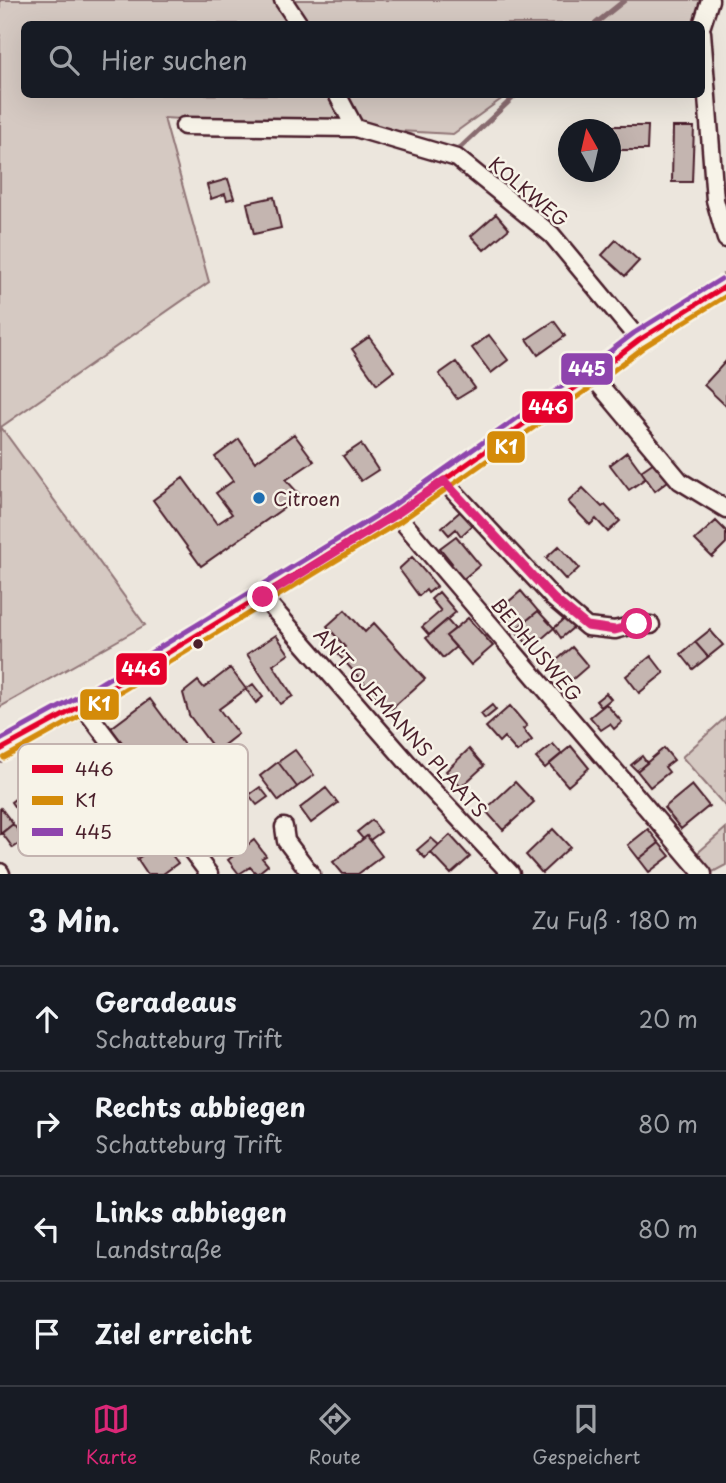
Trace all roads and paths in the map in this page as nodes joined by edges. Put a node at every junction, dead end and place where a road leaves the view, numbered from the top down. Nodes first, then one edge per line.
1 (283, 0) edge
2 (710, 0) edge
3 (297, 21) edge
4 (703, 21) edge
5 (705, 71) edge
6 (339, 98) edge
7 (184, 126) dead end
8 (355, 128) junction
9 (726, 239) edge
10 (726, 286) edge
11 (639, 340) junction
12 (592, 376) junction
13 (444, 481) junction
14 (726, 509) edge
15 (396, 514) junction
16 (263, 597) junction
17 (651, 625) dead end
18 (82, 705) junction
19 (111, 744) edge
20 (0, 750) edge
21 (284, 827) dead end
22 (195, 856) edge
23 (209, 874) edge
24 (311, 874) edge
25 (511, 874) edge
26 (703, 874) edge

1 - 3 street
2 - 4 street
5 - 9 street
6 - 8 street
7 - 8 street, KOLKWEG
8 - 11 street, KOLKWEG
10 - 11 street
11 - 12 street
12 - 13 street
12 - 14 street
13 - 15 street
13 - 17 street
15 - 16 street
15 - 26 street, BEDHUSWEG
16 - 18 street
16 - 25 street, AN'T OJEMANNS PLAATS
18 - 19 street
18 - 20 street
21 - 24 street
22 - 23 street

